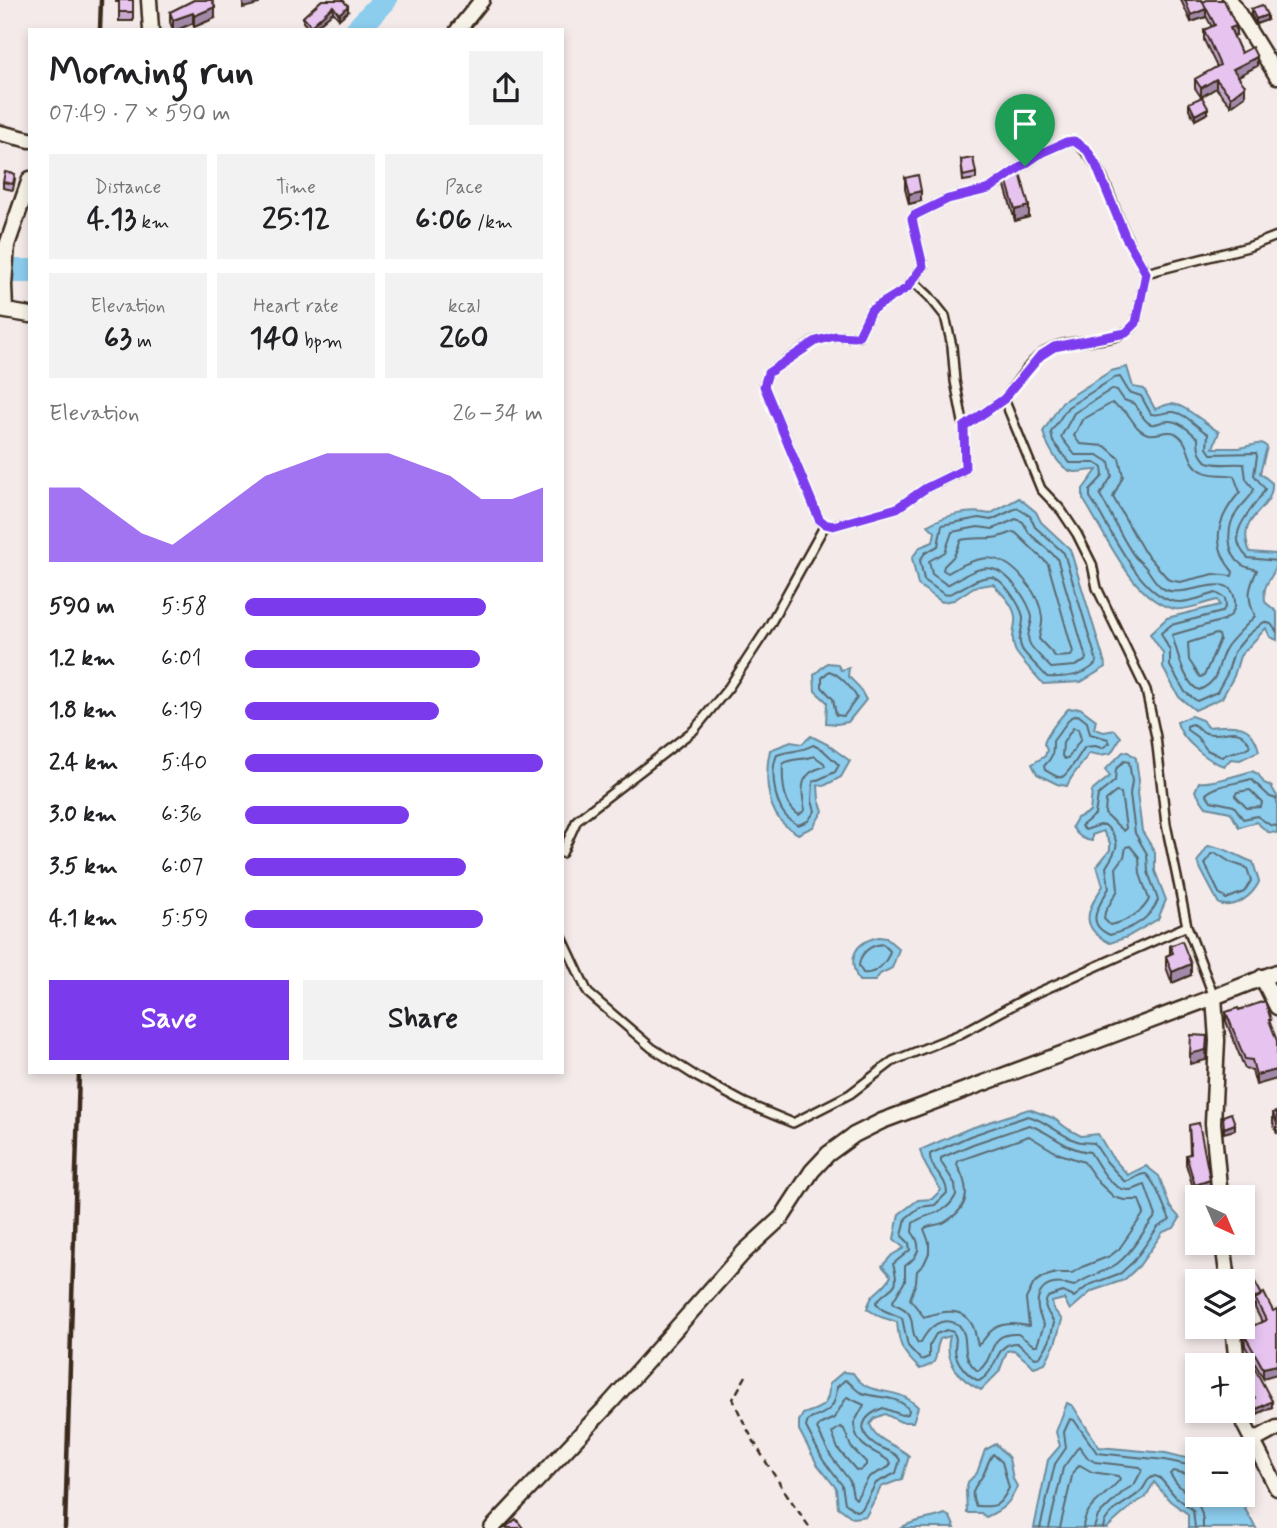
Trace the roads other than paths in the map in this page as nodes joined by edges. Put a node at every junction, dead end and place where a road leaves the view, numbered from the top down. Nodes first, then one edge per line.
1 (149, 0) edge
2 (482, 0) edge
3 (1230, 0) edge
4 (151, 28) edge
5 (460, 28) edge
6 (1277, 76) edge
7 (0, 133) edge
8 (28, 140) edge
9 (28, 185) edge
10 (1277, 236) edge
11 (1146, 273) junction
12 (913, 281) junction
13 (2, 310) edge
14 (28, 315) edge
15 (1004, 399) junction
16 (964, 427) junction
17 (825, 524) junction
18 (564, 849) edge
19 (1187, 926) junction
20 (564, 941) edge
21 (1277, 971) edge
22 (1262, 977) junction
23 (1214, 997) junction
24 (1277, 1007) edge
25 (1219, 1185) edge
26 (1277, 1427) edge
27 (1255, 1440) edge
28 (1255, 1445) edge
29 (1277, 1488) edge
30 (492, 1528) edge

1 - 4 street
2 - 5 street
3 - 6 street
7 - 8 street
9 - 13 street
10 - 11 lane
11 - 12 lane
11 - 15 lane
12 - 16 lane
12 - 17 lane
13 - 14 street
15 - 16 lane
15 - 19 lane
16 - 17 lane
17 - 18 lane
19 - 20 lane
19 - 23 lane
21 - 22 street
22 - 23 street
22 - 24 street
23 - 25 street
23 - 30 street
26 - 27 street
28 - 29 street

